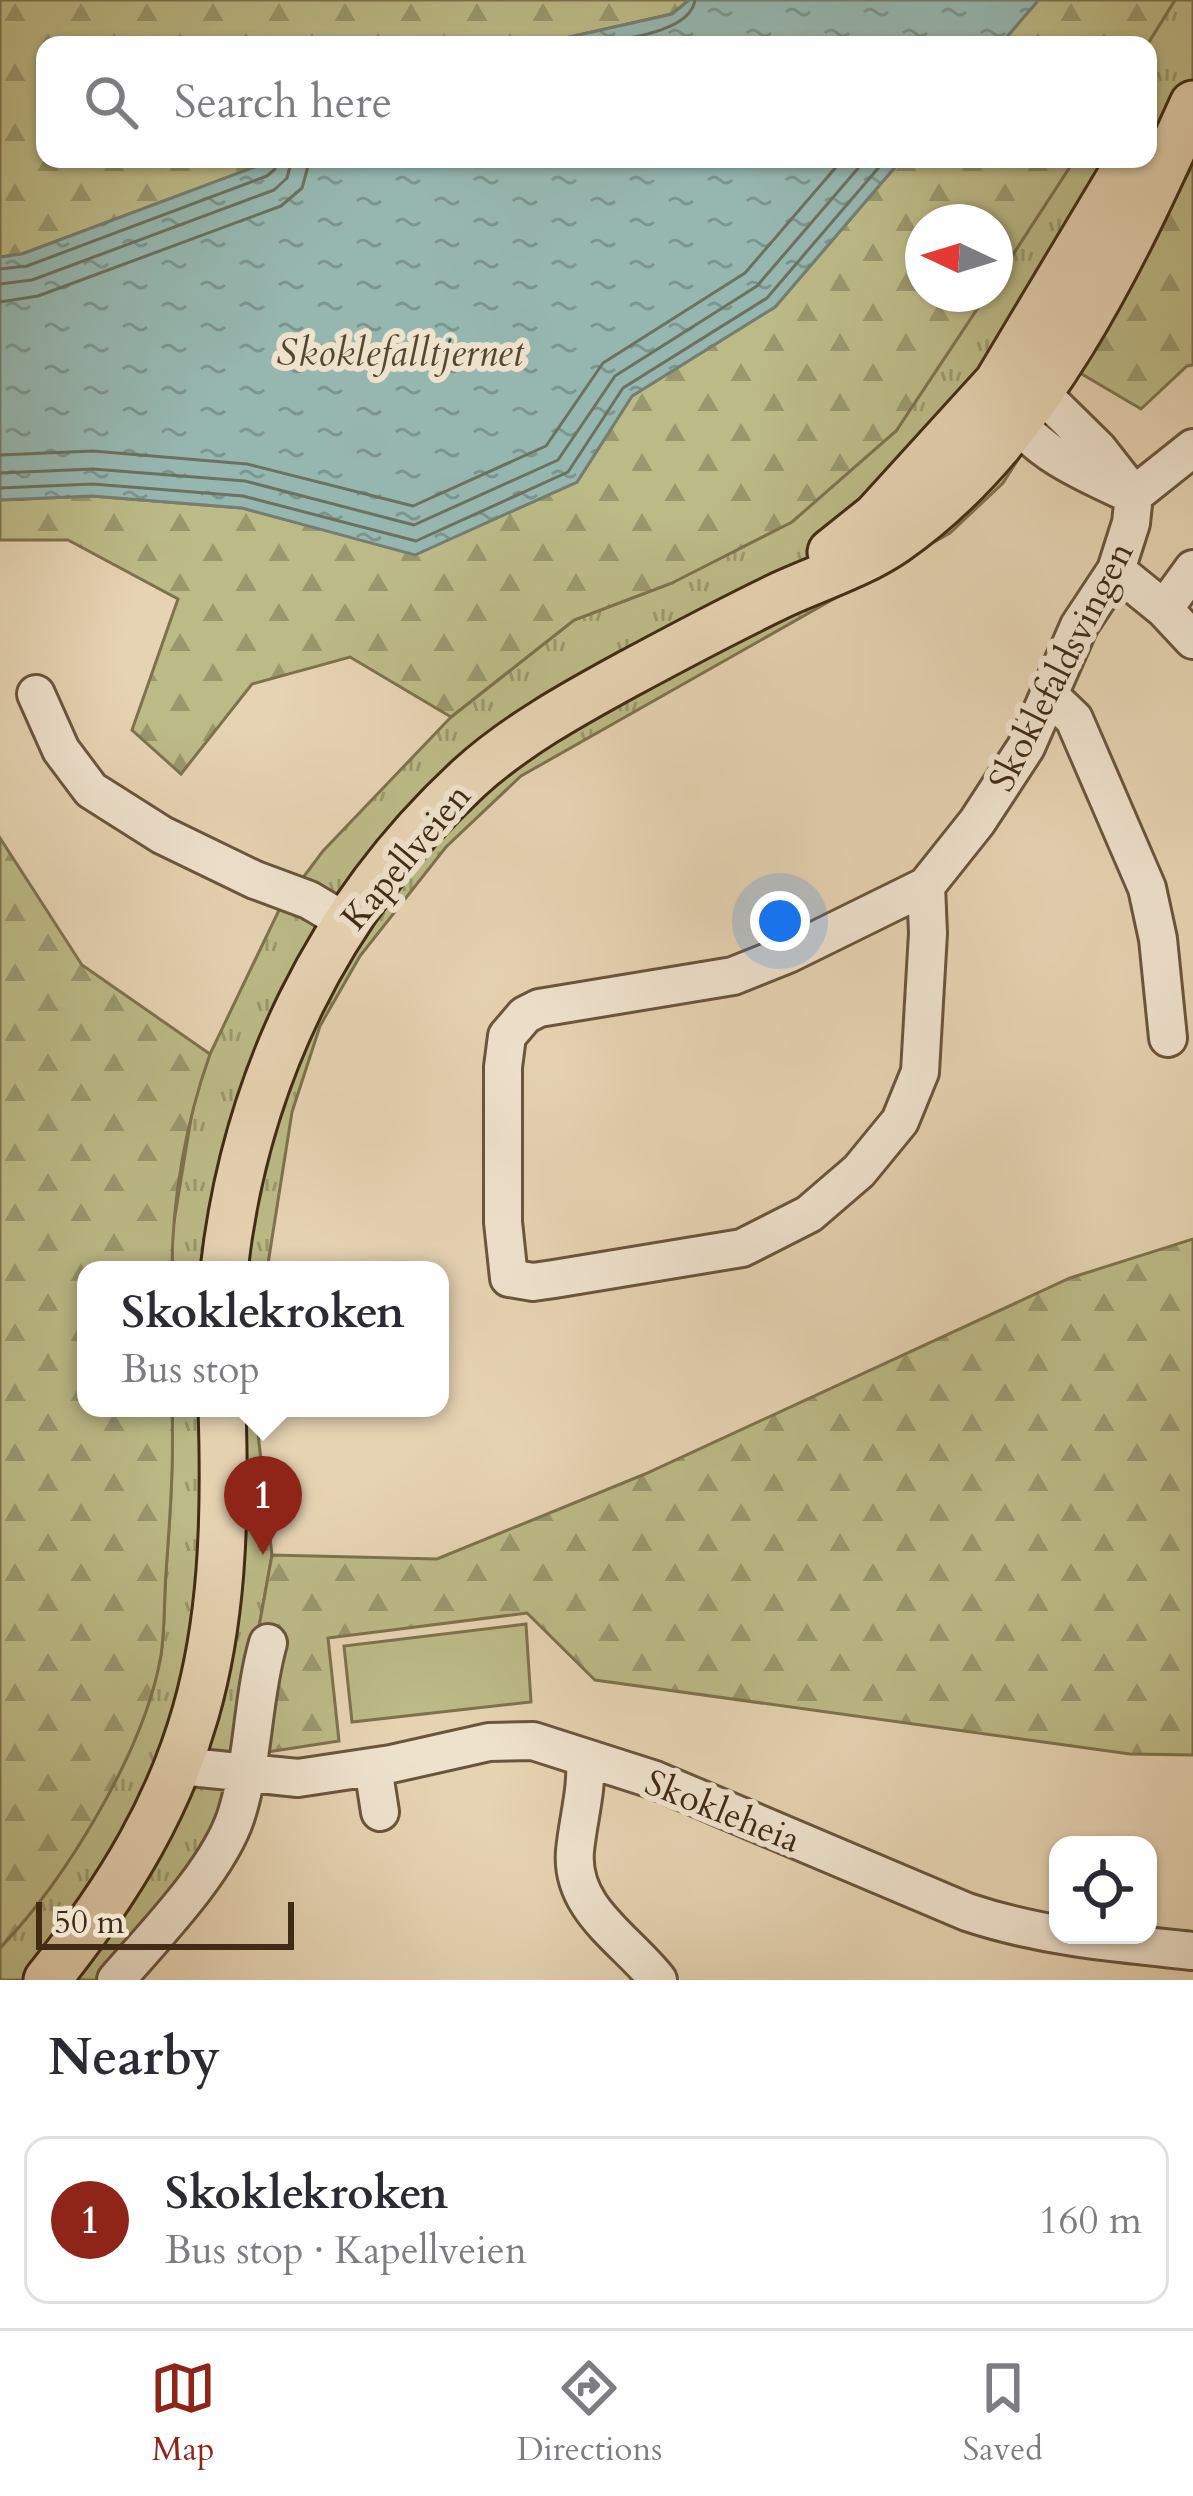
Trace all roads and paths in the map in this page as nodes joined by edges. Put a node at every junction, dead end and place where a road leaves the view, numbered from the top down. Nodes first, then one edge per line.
1 (1193, 72) edge
2 (1193, 104) edge
3 (1157, 120) edge
4 (1126, 168) edge
5 (997, 383) junction
6 (1028, 410) junction
7 (1193, 448) edge
8 (1134, 495) junction
9 (1193, 569) edge
10 (1116, 570) junction
11 (779, 596) junction
12 (1164, 609) junction
13 (1193, 640) edge
14 (36, 694) dead end
15 (1050, 696) junction
16 (926, 886) junction
17 (346, 922) junction
18 (1168, 1038) dead end
19 (225, 1261) edge
20 (222, 1417) edge
21 (268, 1643) dead end
22 (585, 1759) junction
23 (180, 1766) junction
24 (373, 1767) junction
25 (246, 1773) junction
26 (380, 1813) dead end
27 (1193, 1951) edge
28 (47, 1980) edge
29 (116, 1980) edge
30 (658, 1980) edge

1 - 3 main road
2 - 6 main road, Kapellveien
4 - 5 main road, Kapellveien
5 - 6 street
5 - 11 main road, Kapellveien
6 - 8 street, Skoklefaldsvingen
6 - 11 main road, Kapellveien
7 - 8 street
8 - 10 street, Skoklefaldsvingen
9 - 12 street
10 - 12 street
10 - 15 street, Skoklefaldsvingen
11 - 17 main road, Kapellveien
12 - 13 street
14 - 17 street
15 - 16 street, Skoklefaldsvingen
15 - 18 street
16 - 16 street, Skoklefaldsvingen
17 - 19 main road, Kapellveien
20 - 23 main road
21 - 25 street
22 - 24 street, Skokleheia
22 - 27 street, Skokleheia
22 - 30 street
23 - 25 street, Skokleheia
23 - 28 main road
24 - 25 street, Skokleheia
24 - 26 street
25 - 29 street

